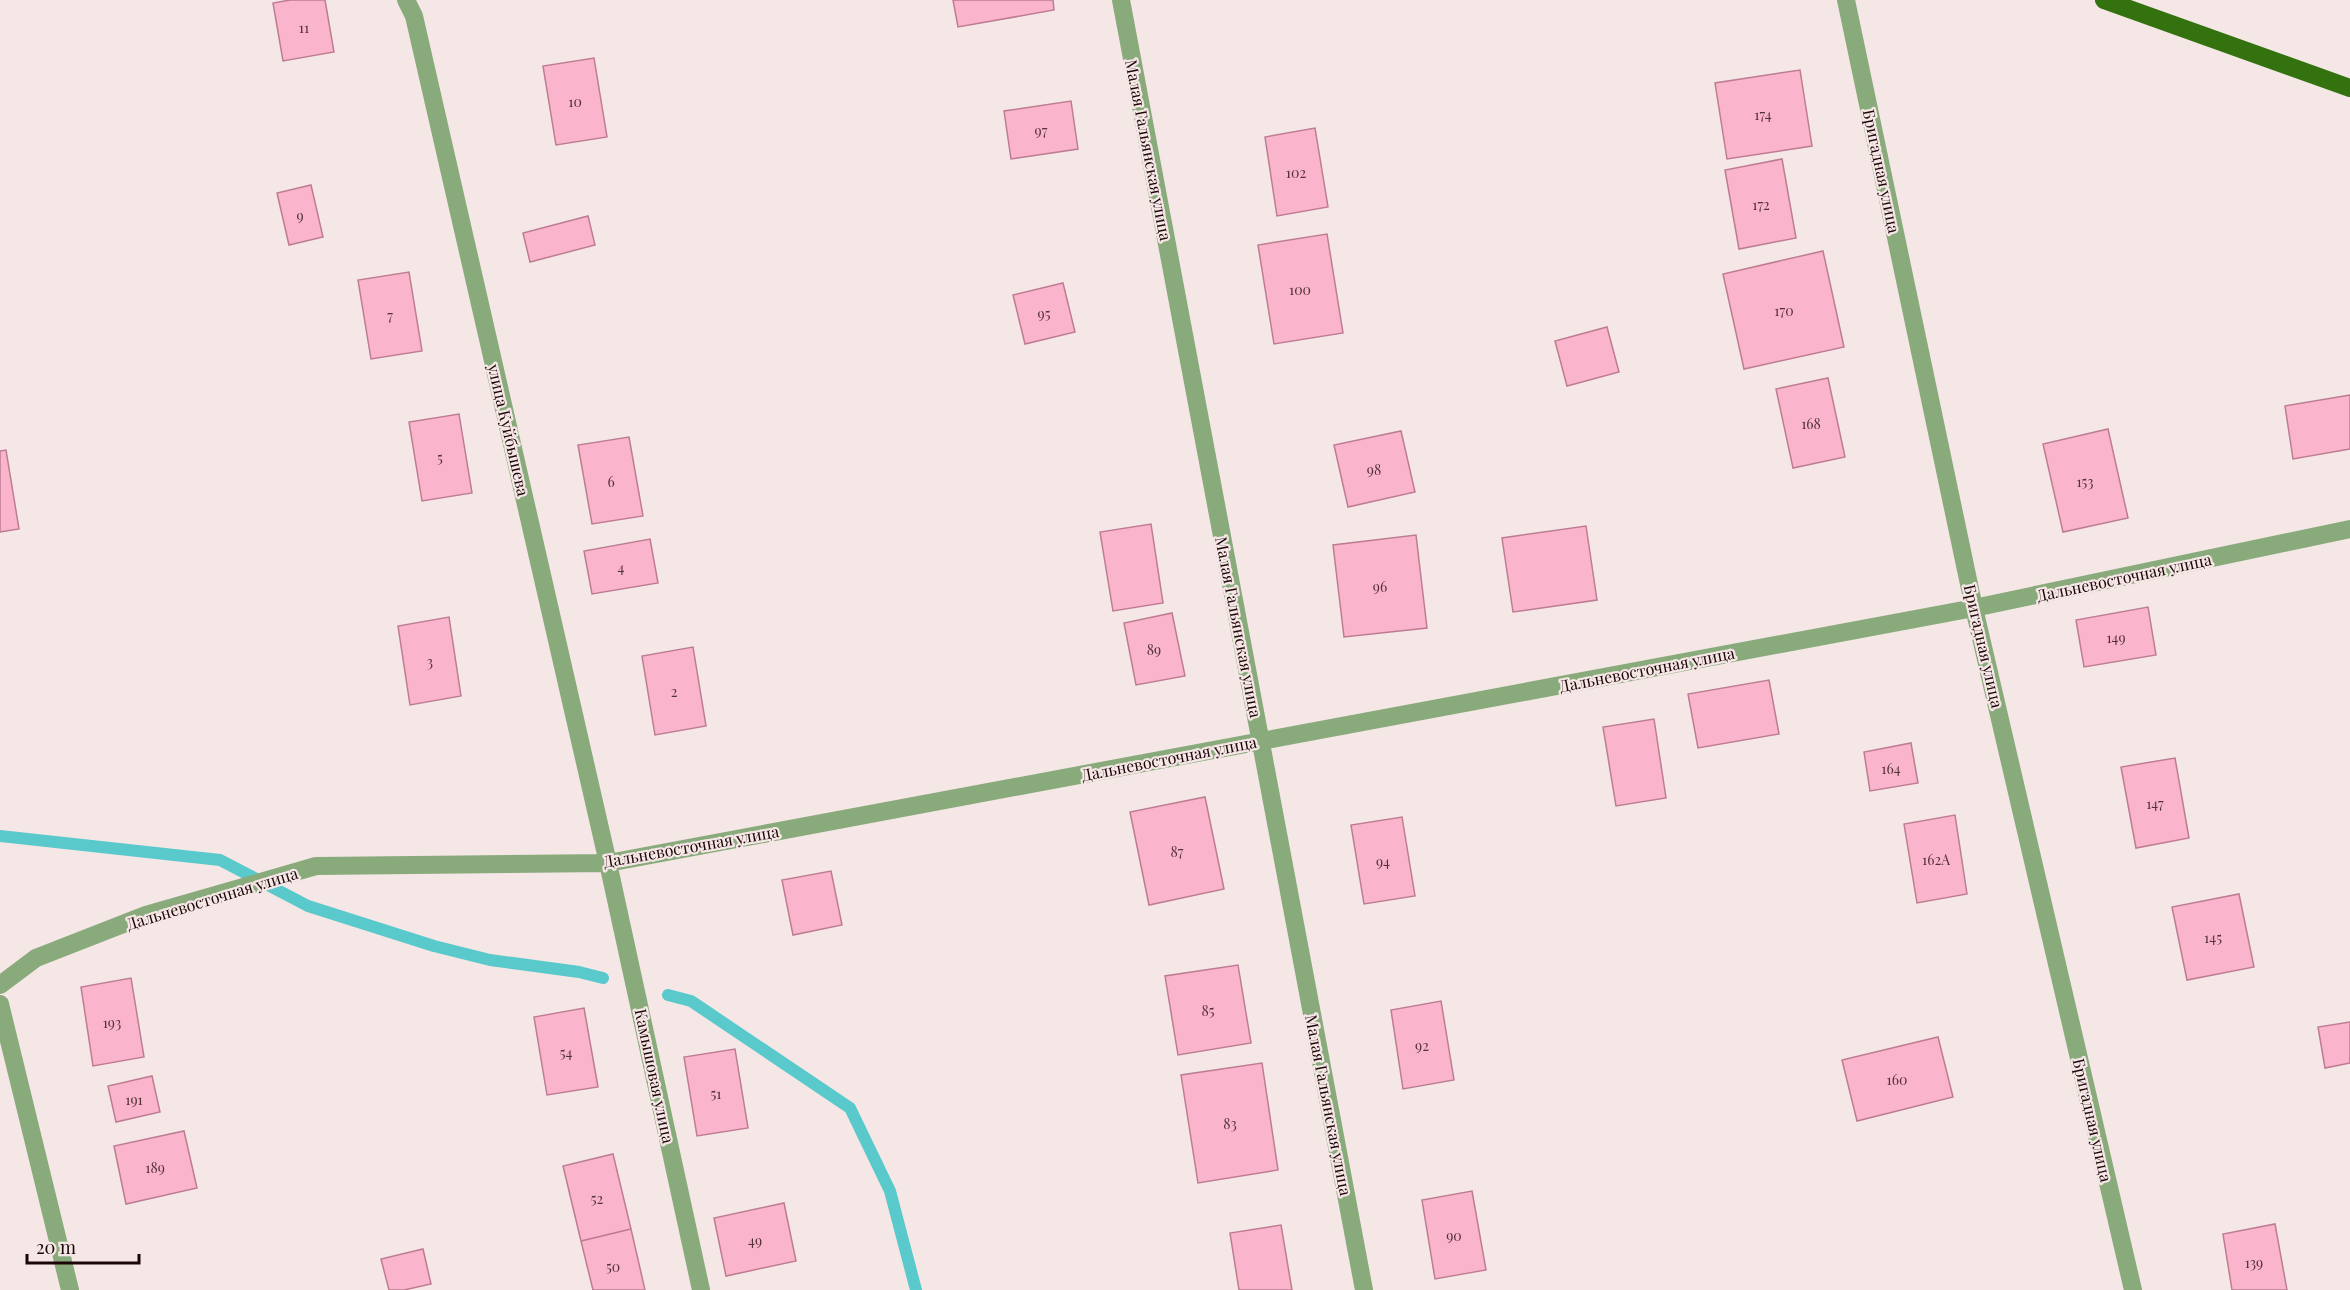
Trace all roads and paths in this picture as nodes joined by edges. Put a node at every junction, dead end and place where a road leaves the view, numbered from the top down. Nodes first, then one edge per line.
1 (406, 0) edge
2 (1121, 0) edge
3 (1846, 0) edge
4 (2104, 0) edge
5 (2350, 88) edge
6 (2350, 529) edge
7 (1974, 608) junction
8 (1261, 741) junction
9 (608, 863) junction
10 (0, 985) edge
11 (0, 1004) edge
12 (70, 1290) edge
13 (701, 1290) edge
14 (1364, 1290) edge
15 (2133, 1290) edge

1 - 9 street, улица Куйбышева
2 - 8 street, Малая Гальянская улица
3 - 7 street, Бригадная улица
4 - 5 main road
6 - 7 street, Дальневосточная улица
7 - 8 street, Дальневосточная улица
7 - 15 street, Бригадная улица
8 - 9 street, Дальневосточная улица
8 - 14 street, Малая Гальянская улица
9 - 10 street, Дальневосточная улица
9 - 13 street, Камышовая улица
11 - 12 street

